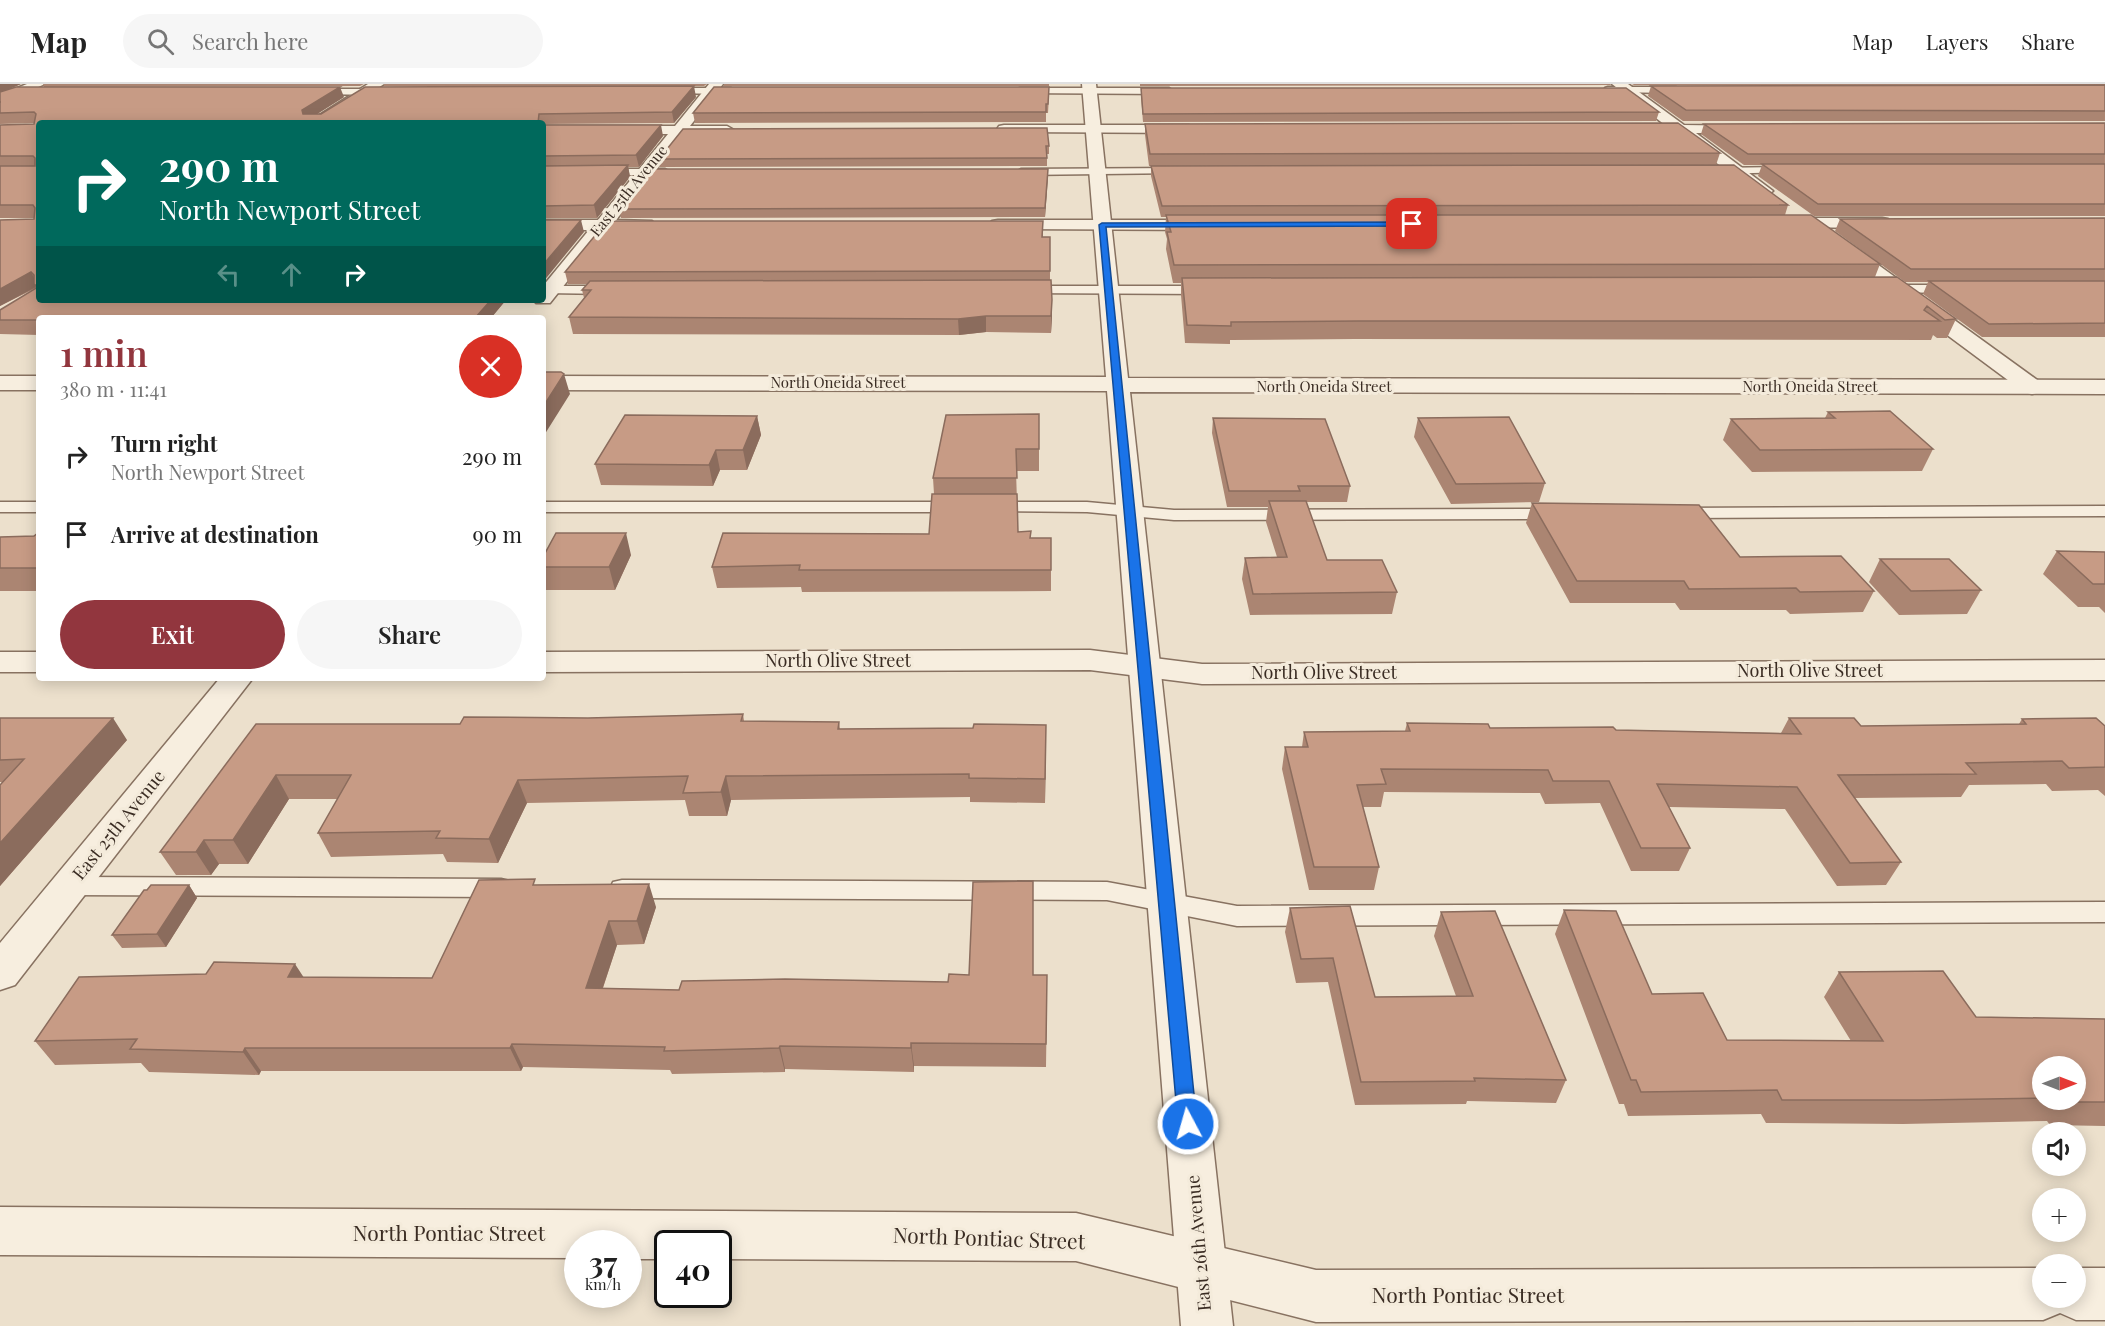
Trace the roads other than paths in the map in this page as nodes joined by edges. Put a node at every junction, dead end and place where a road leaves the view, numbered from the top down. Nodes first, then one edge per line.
1 (1089, 87) edge
2 (1623, 87) edge
3 (43, 88) edge
4 (382, 88) edge
5 (713, 88) edge
6 (1592, 90) edge
7 (1687, 90) edge
8 (651, 91) edge
9 (746, 91) edge
10 (1007, 91) edge
11 (1182, 91) edge
12 (306, 92) edge
13 (364, 92) junction
14 (0, 100) edge
15 (319, 120) edge
16 (983, 129) edge
17 (1094, 129) junction
18 (1201, 129) edge
19 (1632, 129) edge
20 (1680, 129) junction
21 (1763, 129) edge
22 (546, 130) edge
23 (679, 130) junction
24 (737, 130) edge
25 (1796, 170) edge
26 (1193, 171) edge
27 (1702, 171) edge
28 (1737, 171) junction
29 (546, 172) edge
30 (645, 172) junction
31 (681, 172) edge
32 (1012, 172) edge
33 (1098, 172) junction
34 (1761, 223) edge
35 (1808, 223) junction
36 (1903, 223) edge
37 (546, 225) edge
38 (602, 225) junction
39 (661, 225) edge
40 (977, 225) edge
41 (1102, 225) junction
42 (1228, 225) edge
43 (1967, 288) edge
44 (1874, 289) edge
45 (1898, 289) junction
46 (621, 290) edge
47 (1010, 290) edge
48 (1108, 290) junction
49 (1224, 290) edge
50 (546, 295) edge
51 (546, 296) edge
52 (539, 303) edge
53 (529, 315) edge
54 (0, 383) edge
55 (36, 383) edge
56 (546, 383) edge
57 (1118, 385) junction
58 (2032, 387) junction
59 (2105, 387) edge
60 (0, 507) edge
61 (36, 507) edge
62 (546, 507) edge
63 (1129, 511) junction
64 (2105, 511) edge
65 (1663, 513) edge
66 (1568, 514) edge
67 (0, 662) edge
68 (36, 662) edge
69 (546, 662) edge
70 (1144, 667) junction
71 (2105, 670) edge
72 (235, 681) edge
73 (70, 886) junction
74 (523, 888) edge
75 (595, 889) edge
76 (1167, 902) junction
77 (2105, 912) edge
78 (0, 973) edge
79 (0, 1231) edge
80 (1202, 1270) junction
81 (2032, 1294) edge
82 (2086, 1294) edge
83 (2105, 1294) edge
84 (1207, 1326) edge

1 - 10 lane
1 - 11 lane
1 - 17 street, East 26th Avenue
2 - 6 lane
2 - 7 lane
2 - 20 street
3 - 14 street
4 - 13 street
5 - 8 lane
5 - 9 lane
5 - 23 street, East 25th Avenue
12 - 13 lane
13 - 15 street
16 - 17 street
17 - 18 street
17 - 33 street, East 26th Avenue
19 - 20 street
20 - 21 street
20 - 28 street
22 - 23 street
23 - 24 street
23 - 30 street, East 25th Avenue
25 - 28 lane
26 - 33 lane
27 - 28 lane
28 - 35 street
29 - 30 lane
30 - 31 lane
30 - 38 street, East 25th Avenue
32 - 33 lane
33 - 41 street, East 26th Avenue
34 - 35 street
35 - 36 street
35 - 45 street
37 - 38 street
38 - 39 street
38 - 50 street, East 25th Avenue
40 - 41 street
41 - 42 street
41 - 48 street, East 26th Avenue
43 - 45 lane
44 - 45 lane
45 - 58 street
46 - 51 lane
47 - 48 lane
48 - 49 lane
48 - 57 street, East 26th Avenue
52 - 53 street, East 25th Avenue
54 - 55 street
56 - 57 street, North Oneida Street
57 - 58 street, North Oneida Street
57 - 63 street, East 26th Avenue
58 - 59 street, North Oneida Street
60 - 61 lane
62 - 63 lane
63 - 66 lane
63 - 70 street, East 26th Avenue
64 - 65 lane
67 - 68 street
69 - 70 street, North Olive Street
70 - 71 street, North Olive Street
70 - 76 street, East 26th Avenue
72 - 73 street, East 25th Avenue
73 - 74 lane
73 - 78 street, East 25th Avenue
75 - 76 lane
76 - 77 lane
76 - 80 street, East 26th Avenue
79 - 80 street, North Pontiac Street
80 - 81 street, North Pontiac Street
80 - 84 street, East 26th Avenue
82 - 83 street

